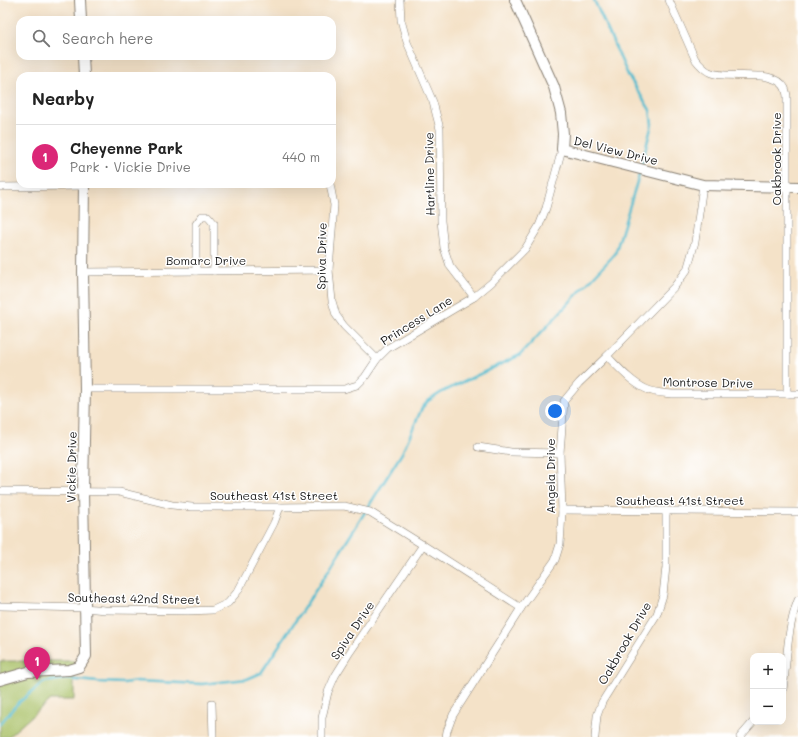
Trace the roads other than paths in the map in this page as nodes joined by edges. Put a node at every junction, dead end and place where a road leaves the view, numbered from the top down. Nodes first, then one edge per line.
1 (80, 0) edge
2 (400, 0) edge
3 (515, 0) edge
4 (669, 0) edge
5 (82, 16) edge
6 (83, 60) edge
7 (84, 72) edge
8 (562, 149) junction
9 (703, 185) junction
10 (0, 187) edge
11 (16, 187) edge
12 (84, 188) edge
13 (331, 188) edge
14 (787, 188) junction
15 (798, 188) edge
16 (330, 270) junction
17 (196, 271) junction
18 (214, 271) junction
19 (83, 272) junction
20 (474, 296) junction
21 (607, 356) junction
22 (377, 359) junction
23 (85, 389) junction
24 (787, 394) junction
25 (798, 394) edge
26 (478, 447) dead end
27 (560, 454) junction
28 (0, 492) edge
29 (83, 492) junction
30 (280, 507) junction
31 (562, 510) junction
32 (666, 511) junction
33 (798, 512) edge
34 (423, 545) junction
35 (798, 600) edge
36 (0, 606) edge
37 (85, 608) junction
38 (521, 608) junction
39 (0, 680) edge
40 (783, 689) edge
41 (212, 704) dead end
42 (751, 725) edge
43 (213, 737) edge
44 (322, 737) edge
45 (446, 737) edge
46 (595, 737) edge
47 (740, 737) edge

1 - 5 street
2 - 20 street, Hartline Drive
3 - 8 street, Del View Drive
4 - 14 street, Oakbrook Drive
6 - 7 street
8 - 9 street, Del View Drive
8 - 20 street, Princess Lane
9 - 14 street, Del View Drive
9 - 21 street, Angela Drive
10 - 11 street
12 - 19 street, Vickie Drive
13 - 16 street, Spiva Drive
14 - 15 street, Del View Drive
14 - 24 street, Oakbrook Drive
16 - 18 street, Bomarc Drive
16 - 22 street, Spiva Drive
17 - 18 street, Bomarc Drive
17 - 18 street
17 - 19 street, Bomarc Drive
19 - 23 street, Vickie Drive
20 - 22 street, Princess Lane
21 - 24 street, Montrose Drive
21 - 27 street, Angela Drive
22 - 23 street, Princess Lane
23 - 29 street, Vickie Drive
24 - 25 street, Montrose Drive
26 - 27 street
27 - 31 street, Angela Drive
28 - 29 street, Southeast 41st Street
29 - 30 street, Southeast 41st Street
29 - 37 street, Vickie Drive
30 - 34 street, Southeast 41st Street
30 - 37 street, Southeast 42nd Street
31 - 32 street, Southeast 41st Street
31 - 38 street, Angela Drive
32 - 33 street, Southeast 41st Street
32 - 46 street, Oakbrook Drive
34 - 38 street, Southeast 41st Street
34 - 44 street, Spiva Drive
35 - 40 street
36 - 37 street, Southeast 42nd Street
37 - 39 street, Vickie Drive
38 - 45 street, Angela Drive
41 - 43 street
42 - 47 street

